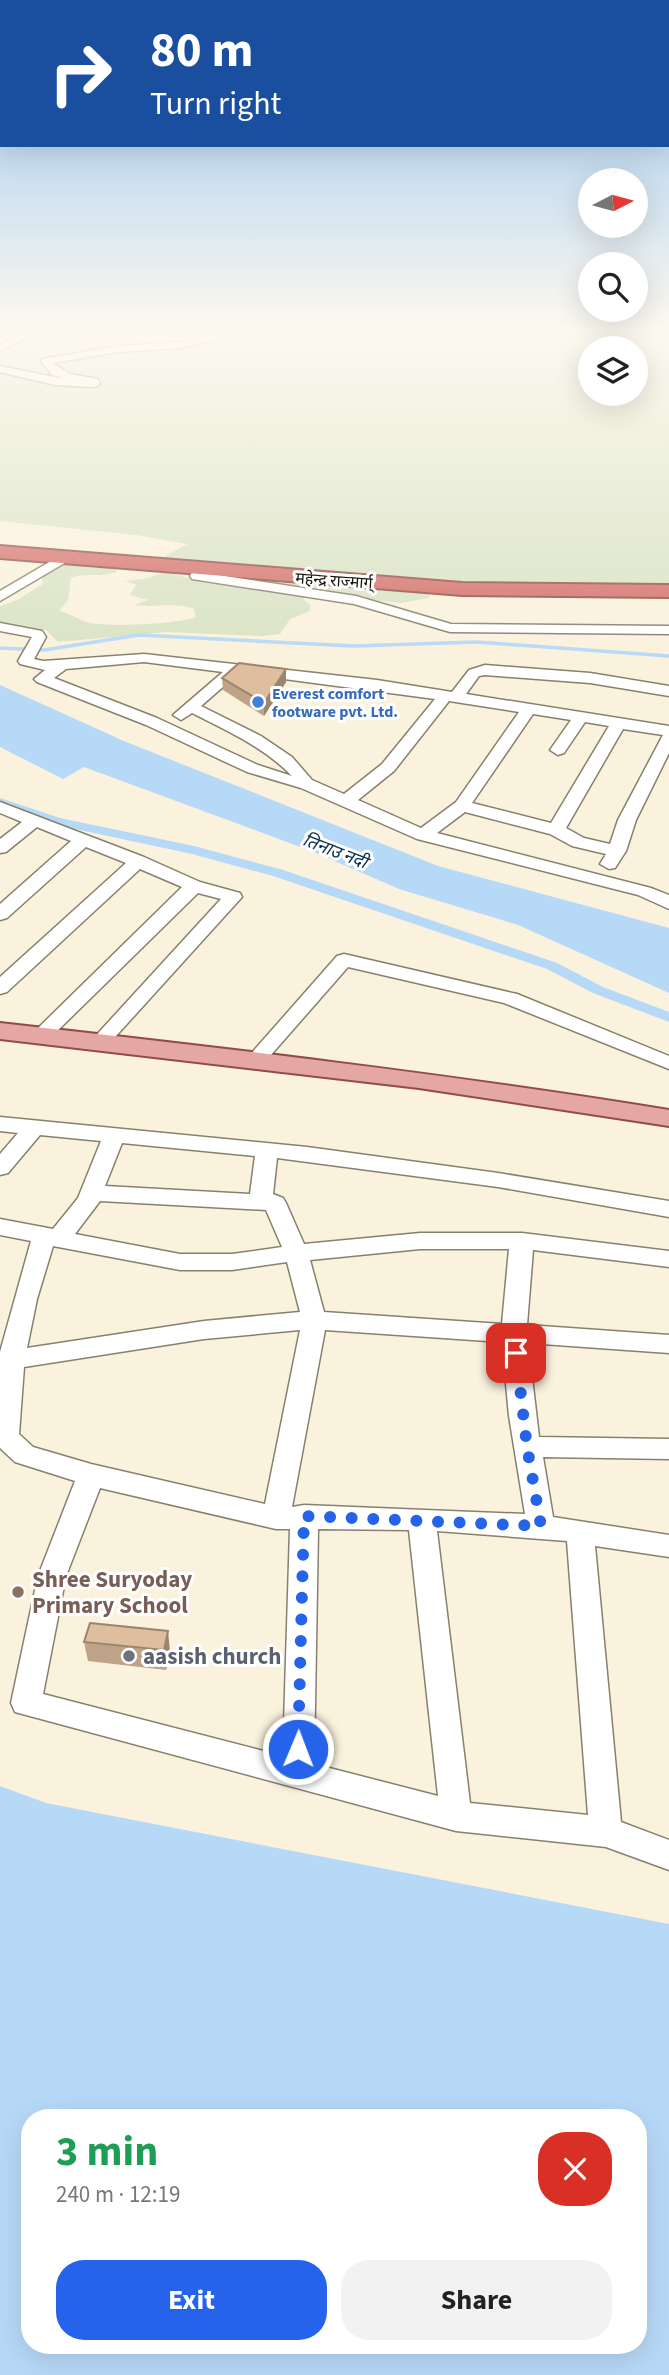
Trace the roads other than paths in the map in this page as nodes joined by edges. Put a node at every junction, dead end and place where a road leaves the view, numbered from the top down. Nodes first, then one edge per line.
1 (0, 552) edge
2 (64, 558) junction
3 (200, 569) junction
4 (669, 591) edge
5 (0, 597) edge
6 (0, 627) edge
7 (669, 630) edge
8 (62, 664) junction
9 (235, 669) junction
10 (669, 691) edge
11 (451, 696) junction
12 (192, 707) junction
13 (529, 709) junction
14 (580, 718) junction
15 (618, 724) junction
16 (164, 727) junction
17 (669, 731) edge
18 (669, 737) edge
19 (558, 750) dead end
20 (659, 767) edge
21 (306, 784) junction
22 (344, 802) junction
23 (462, 806) junction
24 (0, 807) edge
25 (34, 821) junction
26 (556, 830) junction
27 (423, 835) junction
28 (83, 840) junction
29 (0, 848) edge
30 (617, 851) junction
31 (138, 860) junction
32 (599, 879) junction
33 (194, 886) junction
34 (669, 903) edge
35 (0, 914) edge
36 (0, 988) edge
37 (0, 1031) edge
38 (42, 1035) junction
39 (100, 1042) junction
40 (256, 1060) junction
41 (669, 1063) edge
42 (669, 1118) edge
43 (0, 1124) edge
44 (33, 1129) junction
45 (114, 1137) junction
46 (267, 1151) junction
47 (0, 1168) edge
48 (92, 1193) junction
49 (275, 1203) junction
50 (669, 1209) edge
51 (4, 1233) edge
52 (51, 1238) junction
53 (522, 1241) junction
54 (296, 1253) junction
55 (669, 1259) edge
56 (314, 1320) junction
57 (514, 1331) junction
58 (669, 1344) edge
59 (7, 1347) edge
60 (527, 1447) junction
61 (669, 1449) edge
62 (91, 1475) junction
63 (290, 1517) junction
64 (422, 1519) junction
65 (541, 1526) junction
66 (580, 1532) junction
67 (669, 1546) edge
68 (298, 1774) junction
69 (456, 1816) junction
70 (606, 1832) junction
71 (669, 1855) edge

1 - 2 highway, महेन्द्र राज्मार्ग्
2 - 3 highway, महेन्द्र राज्मार्ग्
2 - 5 street
3 - 4 highway, महेन्द्र राज्मार्ग्
3 - 7 street
6 - 8 street
8 - 9 street
8 - 16 street
9 - 11 street
9 - 12 street
10 - 11 street
11 - 13 street
11 - 22 street
12 - 16 street
12 - 21 street
13 - 14 street
13 - 23 street
14 - 15 street
14 - 19 street
15 - 17 street
15 - 26 street
16 - 21 street
18 - 20 street
20 - 30 street
21 - 22 street
22 - 27 street
23 - 26 street
23 - 27 street
24 - 25 street
25 - 28 street
25 - 29 street
26 - 30 street
27 - 32 street
28 - 31 street
28 - 35 street
30 - 32 street
31 - 33 street
31 - 36 street
32 - 34 street
33 - 38 street
33 - 39 street
37 - 38 main road
38 - 39 main road
39 - 40 main road
40 - 41 street
40 - 42 main road
43 - 44 street
44 - 45 street
44 - 47 street
45 - 46 street
45 - 48 street
46 - 49 street
46 - 50 street
48 - 49 street
48 - 52 street
49 - 54 street
51 - 52 street
52 - 54 street
52 - 59 street
53 - 54 street
53 - 55 street
53 - 57 street
54 - 56 street
56 - 57 street
56 - 59 street
56 - 63 street
57 - 58 street
57 - 60 street
59 - 62 street
60 - 61 street
60 - 65 street
62 - 63 street
62 - 68 street
63 - 64 street
63 - 68 street
64 - 65 street
64 - 69 street
65 - 66 street
66 - 67 street
66 - 70 street
68 - 69 street
69 - 70 street
70 - 71 street

